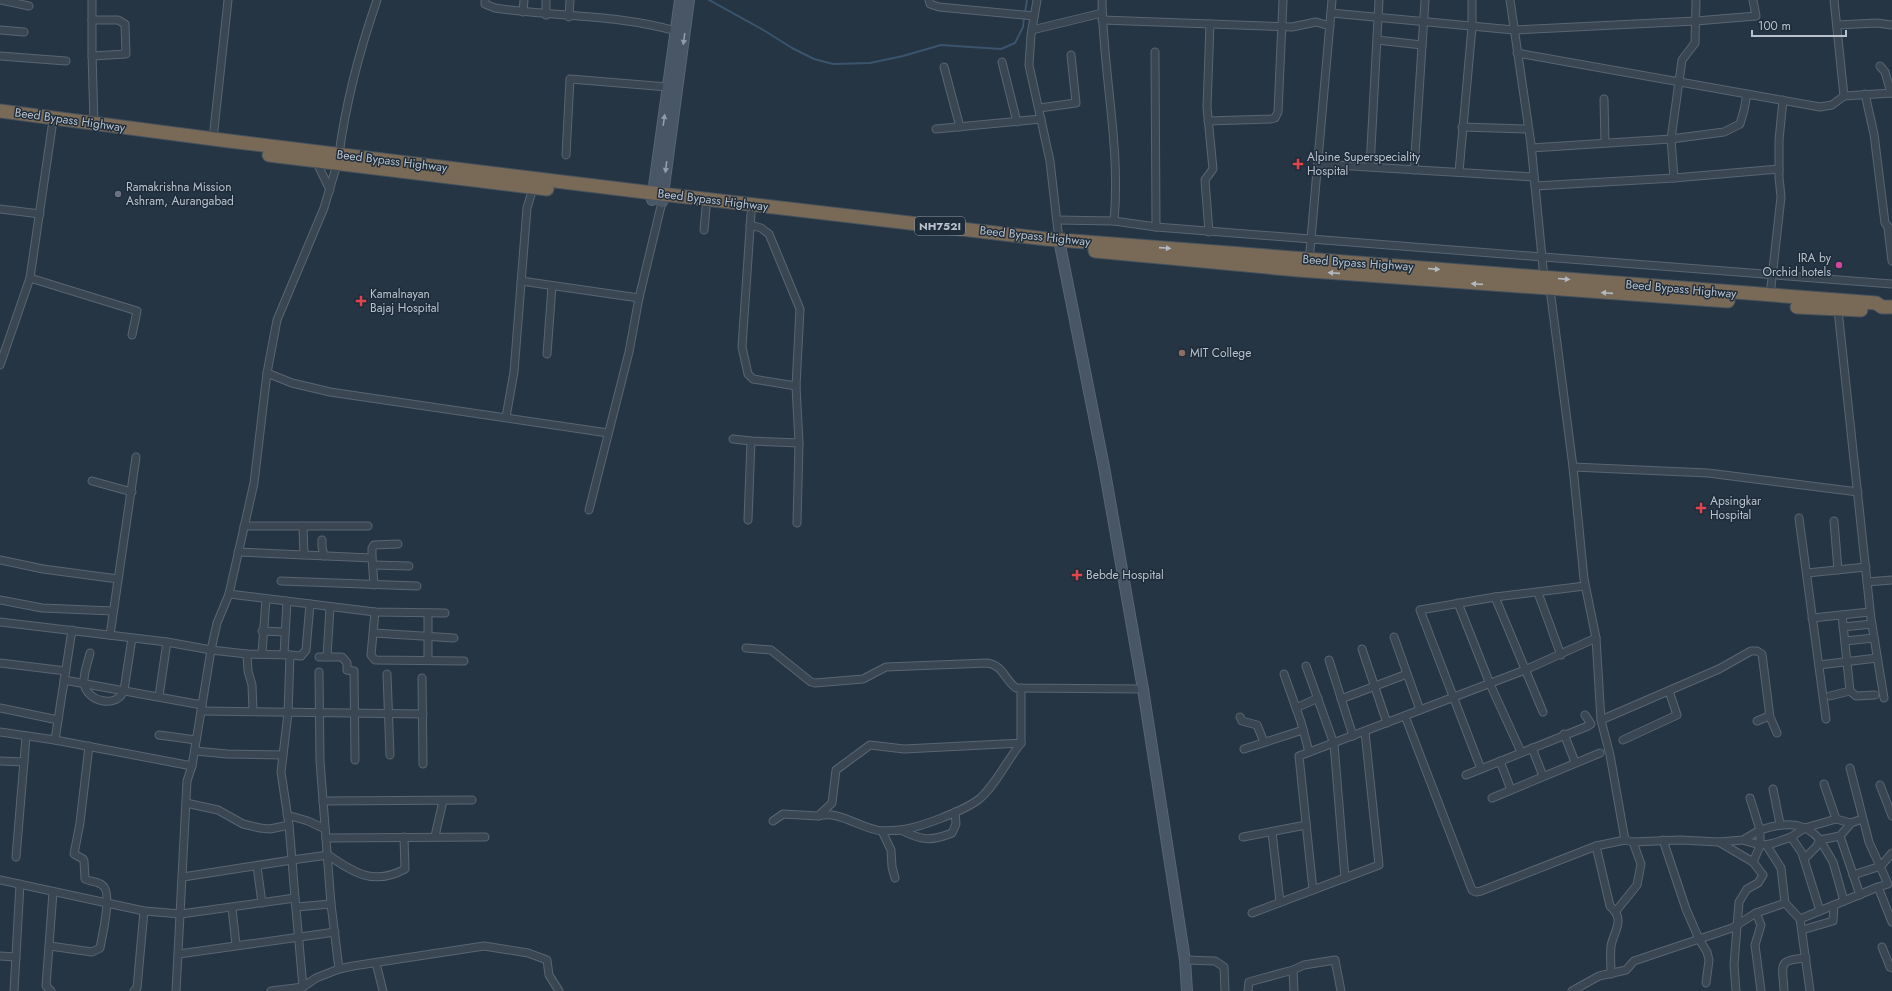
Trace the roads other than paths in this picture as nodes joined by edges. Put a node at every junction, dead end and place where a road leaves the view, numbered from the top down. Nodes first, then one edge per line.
1 (0, 0) edge
2 (92, 0) edge
3 (228, 0) edge
4 (377, 0) edge
5 (485, 0) edge
6 (524, 0) edge
7 (546, 0) edge
8 (570, 0) edge
9 (680, 0) edge
10 (690, 0) edge
11 (929, 0) edge
12 (1037, 0) edge
13 (1102, 0) edge
14 (1283, 0) edge
15 (1332, 0) edge
16 (1379, 0) edge
17 (1425, 0) edge
18 (1472, 0) edge
19 (1510, 0) edge
20 (1696, 0) edge
21 (1753, 0) edge
22 (1834, 0) edge
23 (29, 6) dead end
24 (523, 12) junction
25 (1330, 13) junction
26 (546, 15) junction
27 (1031, 16) junction
28 (1102, 16) junction
29 (569, 17) junction
30 (1378, 18) junction
31 (92, 20) junction
32 (1696, 21) junction
33 (1423, 22) junction
34 (1210, 24) junction
35 (1837, 25) junction
36 (1892, 25) edge
37 (1283, 26) junction
38 (1330, 26) junction
39 (1472, 27) junction
40 (0, 30) edge
41 (1032, 30) junction
42 (1514, 30) junction
43 (676, 31) junction
44 (24, 32) dead end
45 (1377, 40) junction
46 (1422, 45) junction
47 (1154, 52) dead end
48 (1517, 53) junction
49 (0, 56) edge
50 (92, 56) junction
51 (1071, 56) dead end
52 (66, 62) dead end
53 (1002, 62) dead end
54 (1880, 66) dead end
55 (944, 67) dead end
56 (1679, 81) junction
57 (668, 87) junction
58 (1891, 93) edge
59 (1747, 94) junction
60 (1866, 94) junction
61 (1844, 96) junction
62 (1604, 100) dead end
63 (1783, 100) junction
64 (1039, 108) junction
65 (0, 110) edge
66 (1041, 119) junction
67 (0, 120) edge
68 (1208, 121) junction
69 (1018, 122) junction
70 (94, 123) junction
71 (52, 126) junction
72 (960, 127) junction
73 (1462, 127) junction
74 (936, 129) dead end
75 (1528, 129) junction
76 (213, 139) junction
77 (1671, 139) junction
78 (1605, 143) junction
79 (1531, 148) junction
80 (566, 155) dead end
81 (338, 159) junction
82 (316, 161) junction
83 (1318, 164) junction
84 (1370, 167) junction
85 (1779, 169) junction
86 (1414, 170) junction
87 (1459, 172) junction
88 (1534, 177) junction
89 (1674, 178) junction
90 (1535, 186) junction
91 (533, 188) junction
92 (330, 190) junction
93 (658, 200) junction
94 (706, 208) junction
95 (0, 209) edge
96 (40, 214) junction
97 (751, 220) junction
98 (1057, 220) junction
99 (1114, 221) junction
100 (1156, 227) junction
101 (1890, 229) edge
102 (704, 230) dead end
103 (1209, 232) junction
104 (1311, 240) junction
105 (1060, 244) junction
106 (1542, 258) junction
107 (1892, 261) edge
108 (1308, 265) junction
109 (1772, 276) junction
110 (30, 278) junction
111 (521, 281) junction
112 (1547, 284) junction
113 (1892, 284) edge
114 (552, 286) junction
115 (1770, 296) junction
116 (639, 298) junction
117 (1887, 307) edge
118 (1838, 310) junction
119 (132, 335) dead end
120 (547, 354) dead end
121 (0, 365) edge
122 (267, 373) junction
123 (796, 386) junction
124 (506, 417) junction
125 (608, 433) junction
126 (733, 439) dead end
127 (751, 442) junction
128 (799, 443) junction
129 (136, 458) dead end
130 (1573, 468) junction
131 (92, 481) dead end
132 (132, 492) junction
133 (1858, 492) junction
134 (589, 510) dead end
135 (1799, 518) dead end
136 (748, 520) dead end
137 (1834, 521) dead end
138 (797, 523) dead end
139 (244, 526) junction
140 (303, 526) junction
141 (368, 526) dead end
142 (322, 540) dead end
143 (398, 544) dead end
144 (238, 552) junction
145 (304, 555) junction
146 (324, 556) junction
147 (0, 560) edge
148 (372, 562) junction
149 (409, 566) dead end
150 (1866, 567) junction
151 (1838, 570) junction
152 (1806, 573) junction
153 (118, 579) junction
154 (1892, 580) edge
155 (282, 581) dead end
156 (1867, 582) junction
157 (374, 585) junction
158 (417, 586) dead end
159 (1585, 586) junction
160 (1538, 593) junction
161 (229, 594) junction
162 (1495, 597) junction
163 (266, 599) junction
164 (0, 600) edge
165 (287, 602) junction
166 (1458, 603) junction
167 (310, 604) junction
168 (330, 607) junction
169 (113, 611) junction
170 (375, 612) junction
171 (1870, 612) junction
172 (428, 613) junction
173 (445, 613) dead end
174 (1842, 615) junction
175 (1812, 618) junction
176 (0, 622) edge
177 (1872, 624) junction
178 (1843, 627) junction
179 (72, 630) junction
180 (262, 631) junction
181 (285, 632) junction
182 (374, 634) junction
183 (110, 635) junction
184 (428, 636) junction
185 (1394, 637) dead end
186 (132, 638) junction
187 (454, 638) dead end
188 (1596, 638) junction
189 (1874, 638) junction
190 (1845, 641) junction
191 (167, 642) junction
192 (746, 648) dead end
193 (1362, 649) dead end
194 (211, 650) junction
195 (90, 653) dead end
196 (262, 653) junction
197 (247, 654) junction
198 (287, 655) junction
199 (1561, 655) junction
200 (319, 656) dead end
201 (327, 657) junction
202 (1877, 658) junction
203 (428, 660) junction
204 (1329, 660) dead end
205 (464, 661) dead end
206 (1847, 662) junction
207 (0, 663) edge
208 (1819, 665) junction
209 (1306, 666) dead end
210 (1525, 670) junction
211 (66, 672) junction
212 (319, 672) dead end
213 (387, 674) dead end
214 (1284, 674) dead end
215 (1407, 674) junction
216 (422, 678) dead end
217 (64, 680) junction
218 (84, 682) junction
219 (1490, 684) junction
220 (1374, 687) junction
221 (1021, 688) junction
222 (1143, 689) junction
223 (124, 690) junction
224 (1669, 691) junction
225 (1850, 691) junction
226 (1875, 695) dead end
227 (159, 696) junction
228 (1830, 696) dead end
229 (1454, 697) junction
230 (1318, 698) junction
231 (1884, 698) dead end
232 (1341, 699) junction
233 (0, 708) edge
234 (202, 708) junction
235 (1296, 708) junction
236 (1420, 710) junction
237 (253, 711) junction
238 (1543, 712) dead end
239 (288, 713) junction
240 (320, 713) junction
241 (355, 713) junction
242 (389, 713) junction
243 (423, 714) junction
244 (1586, 715) dead end
245 (1405, 716) junction
246 (1769, 716) junction
247 (1240, 717) dead end
248 (1826, 719) dead end
249 (58, 720) junction
250 (1601, 720) junction
251 (1757, 721) dead end
252 (1387, 723) junction
253 (1303, 730) junction
254 (0, 732) edge
255 (1365, 732) junction
256 (1777, 733) dead end
257 (1564, 734) junction
258 (159, 735) dead end
259 (1353, 736) junction
260 (26, 737) junction
261 (55, 740) junction
262 (196, 740) junction
263 (1623, 740) dead end
264 (1264, 742) junction
265 (1021, 743) junction
266 (1334, 744) junction
267 (90, 746) junction
268 (1532, 748) junction
269 (1244, 749) dead end
270 (195, 751) junction
271 (1309, 752) junction
272 (1521, 752) junction
273 (1600, 753) dead end
274 (283, 755) junction
275 (390, 755) dead end
276 (356, 760) dead end
277 (0, 761) edge
278 (1500, 761) junction
279 (24, 762) junction
280 (1575, 762) junction
281 (423, 764) dead end
282 (192, 766) junction
283 (1850, 768) dead end
284 (1481, 769) junction
285 (1466, 775) dead end
286 (1543, 776) junction
287 (1824, 784) dead end
288 (1880, 785) dead end
289 (1773, 789) dead end
290 (1511, 790) junction
291 (1492, 798) dead end
292 (1750, 798) dead end
293 (443, 800) junction
294 (472, 800) dead end
295 (323, 801) junction
296 (186, 803) junction
297 (955, 812) junction
298 (287, 815) junction
299 (818, 816) junction
300 (1892, 816) edge
301 (1836, 819) junction
302 (1862, 819) junction
303 (773, 821) dead end
304 (1851, 823) junction
305 (1780, 824) junction
306 (289, 825) junction
307 (1306, 825) junction
308 (1805, 828) junction
309 (325, 829) junction
310 (901, 830) junction
311 (1760, 830) junction
312 (882, 831) junction
313 (1272, 832) junction
314 (435, 836) junction
315 (1840, 836) junction
316 (404, 837) junction
317 (484, 837) dead end
318 (1243, 837) dead end
319 (1791, 837) junction
320 (326, 838) junction
321 (1625, 840) junction
322 (1663, 840) junction
323 (1743, 840) junction
324 (1820, 840) junction
325 (1633, 842) junction
326 (1719, 842) junction
327 (1596, 846) junction
328 (1764, 846) junction
329 (1892, 853) edge
330 (328, 855) junction
331 (16, 857) dead end
332 (1804, 859) junction
333 (292, 860) junction
334 (1753, 862) junction
335 (257, 866) junction
336 (1881, 866) junction
337 (1853, 875) junction
338 (183, 877) junction
339 (895, 878) dead end
340 (1345, 878) junction
341 (0, 880) edge
342 (1890, 883) edge
343 (20, 884) junction
344 (1878, 887) junction
345 (1313, 890) junction
346 (53, 892) junction
347 (1860, 895) junction
348 (295, 898) junction
349 (1844, 901) junction
350 (1280, 902) junction
351 (107, 903) junction
352 (262, 903) junction
353 (1785, 903) junction
354 (331, 904) junction
355 (1834, 905) junction
356 (1889, 906) edge
357 (296, 907) junction
358 (232, 908) junction
359 (144, 910) junction
360 (1616, 911) junction
361 (1820, 911) junction
362 (1252, 913) dead end
363 (1756, 913) junction
364 (181, 914) junction
365 (1800, 919) junction
366 (1892, 922) edge
367 (1738, 924) junction
368 (1802, 930) junction
369 (335, 932) junction
370 (299, 936) junction
371 (1699, 939) junction
372 (236, 945) junction
373 (50, 946) junction
374 (1882, 947) dead end
375 (179, 954) junction
376 (0, 956) edge
377 (16, 958) junction
378 (1806, 958) junction
379 (1185, 960) junction
380 (376, 963) junction
381 (1892, 968) edge
382 (339, 969) junction
383 (1293, 970) junction
384 (1611, 974) junction
385 (1706, 983) dead end
386 (303, 987) junction
387 (14, 991) edge
388 (51, 991) edge
389 (134, 991) edge
390 (176, 991) edge
391 (271, 991) edge
392 (383, 991) edge
393 (559, 991) edge
394 (1187, 991) edge
395 (1225, 991) edge
396 (1248, 991) edge
397 (1294, 991) edge
398 (1341, 991) edge
399 (1572, 991) edge
400 (1736, 991) edge
401 (1761, 991) edge
402 (1784, 991) edge
403 (1810, 991) edge

1 - 23 street
2 - 31 street
3 - 76 street
4 - 81 street
5 - 24 street
6 - 24 street
7 - 26 street
8 - 29 street
9 - 43 street
10 -> 93 street
11 - 27 street
12 - 27 street
13 - 28 street
14 - 37 street
15 - 25 street
16 - 30 street
17 - 33 street
18 - 39 street
19 - 42 street
20 - 32 street
21 - 32 street
22 - 35 street
24 - 26 street
25 - 30 street
25 - 38 street
26 - 29 street
27 - 41 street
28 - 34 street
28 - 41 street
28 - 99 street
29 - 43 street
30 - 33 street
30 - 45 street
31 - 50 street
31 - 50 street
32 - 42 street
32 - 56 street
33 - 39 street
33 - 46 street
34 - 37 street
34 - 68 street
35 - 36 street
35 - 61 street
37 - 38 street
37 - 68 street
38 - 83 street
39 - 42 street
39 - 73 street
40 - 44 street
41 - 64 street
42 - 48 street
43 - 57 street
45 - 46 street
45 - 84 street
46 - 86 street
47 - 100 street
48 - 56 street
48 - 75 street
49 - 52 street
50 - 70 street
51 - 64 street
53 - 69 street
54 - 58 street
55 - 72 street
56 - 59 street
56 - 77 street
57 - 80 street
93 -> 57 street
58 - 60 street
59 - 63 street
59 - 77 street
60 - 61 street
60 - 101 street
61 - 63 street
62 - 78 street
63 - 85 street
64 - 66 street
65 - 70 highway, Beed Bypass Highway / NH752I
66 - 69 street
66 - 98 street
67 - 71 highway, Beed Bypass Highway / NH752I
68 - 103 street
69 - 72 street
70 - 76 highway, Beed Bypass Highway / NH752I
71 - 82 highway, Beed Bypass Highway / NH752I
71 - 96 street
72 - 74 street
73 - 75 street
73 - 87 street
75 - 79 street
76 - 81 highway, Beed Bypass Highway / NH752I
77 - 78 street
77 - 89 street
78 - 79 street
79 - 88 street
81 - 82 highway, Beed Bypass Highway / NH752I
81 - 91 highway, Beed Bypass Highway / NH752I
81 - 92 street
81 - 93 highway, Beed Bypass Highway / NH752I
82 - 92 street
83 - 84 street
83 - 104 street
84 - 86 street
85 - 89 street
85 - 109 street
86 - 87 street
87 - 88 street
88 - 90 street
89 - 90 street
90 - 106 street
91 - 93 highway, Beed Bypass Highway / NH752I
91 - 111 street
92 - 122 street
93 - 94 highway, Beed Bypass Highway / NH752I
93 - 105 highway, Beed Bypass Highway / NH752I
93 - 116 street
94 - 97 highway, Beed Bypass Highway / NH752I
94 - 102 street
95 - 96 street
96 - 110 street
97 - 105 highway, Beed Bypass Highway / NH752I
97 - 123 street
97 - 123 street
98 - 99 street
98 - 105 street
99 - 100 street
100 - 103 street
101 - 107 street
103 - 104 street
104 - 106 street
104 - 108 street
105 - 108 highway, Beed Bypass Highway / NH752I
105 - 222 street
106 - 109 street
106 - 112 street
108 - 112 highway, Beed Bypass Highway / NH752I
109 - 113 street
109 - 115 street
110 - 119 street
110 - 121 street
111 - 114 street
111 - 124 street
112 -> 115 highway, Beed Bypass Highway / NH752I
118 -> 112 highway, Beed Bypass Highway / NH752I
112 - 130 street
114 - 116 street
114 - 120 street
115 - 117 highway, Beed Bypass Highway / NH752I
116 - 125 street
117 - 118 highway, Beed Bypass Highway / NH752I
118 - 133 street
122 - 124 street
122 - 139 street
123 - 128 street
124 - 125 street
125 - 134 street
126 - 127 street
127 - 128 street
127 - 136 street
128 - 138 street
129 - 132 street
130 - 133 street
130 - 159 street
131 - 132 street
132 - 153 street
133 - 150 street
135 - 152 street
137 - 151 street
139 - 140 street
139 - 144 street
140 - 141 street
140 - 145 street
142 - 146 street
143 - 148 street
144 - 145 street
144 - 161 street
145 - 146 street
146 - 148 street
147 - 153 street
148 - 149 street
148 - 157 street
150 - 151 street
150 - 156 street
151 - 152 street
152 - 175 street
153 - 169 street
154 - 156 street
155 - 157 street
156 - 171 street
157 - 158 street
159 - 160 street
159 - 188 street
160 - 162 street
160 - 199 street
161 - 163 street
161 - 194 street
162 - 166 street
162 - 210 street
163 - 165 street
163 - 180 street
164 - 169 street
165 - 167 street
165 - 181 street
166 - 219 street
166 - 229 street
167 - 168 street
167 - 198 street
168 - 170 street
168 - 201 street
169 - 183 street
170 - 172 street
170 - 182 street
171 - 174 street
171 - 177 street
172 - 173 street
172 - 184 street
174 - 175 street
174 - 178 street
175 - 208 street
176 - 179 street
177 - 178 street
177 - 189 street
178 - 190 street
179 - 183 street
179 - 211 street
180 - 181 street
180 - 196 street
181 - 198 street
182 - 184 street
182 - 203 street
183 - 186 street
184 - 187 street
184 - 203 street
185 - 215 street
186 - 191 street
186 - 223 street
188 - 199 street
188 - 250 street
189 - 190 street
189 - 202 street
190 - 206 street
191 - 194 street
191 - 227 street
192 - 221 street
193 - 220 street
194 - 197 street
194 - 234 street
195 - 218 street
196 - 197 street
196 - 198 street
197 - 237 street
198 - 239 street
199 - 210 street
200 - 201 street
201 - 241 street
202 - 206 street
202 - 231 street
203 - 205 street
204 - 232 street
206 - 208 street
206 - 225 street
207 - 211 street
208 - 248 street
209 - 230 street
210 - 219 street
210 - 238 street
211 - 217 street
212 - 240 street
213 - 242 street
214 - 235 street
215 - 220 street
215 - 236 street
216 - 243 street
217 - 218 street
217 - 249 street
218 - 223 street
218 - 223 street
219 - 229 street
219 - 272 street
220 - 232 street
220 - 252 street
221 - 222 street
221 - 265 street
222 - 379 street
223 - 227 street
224 - 246 street
224 - 250 street
224 - 263 street
225 - 226 street
225 - 228 street
227 - 234 street
229 - 236 street
229 - 284 street
230 - 235 street
230 - 266 street
232 - 259 street
233 - 249 street
234 - 237 street
234 - 262 street
235 - 253 street
236 - 245 street
237 - 239 street
239 - 240 street
239 - 274 street
240 - 241 street
240 - 295 street
241 - 242 street
241 - 276 street
242 - 243 street
242 - 275 street
243 - 281 street
244 - 257 street
245 - 252 street
245 - 327 street
246 - 251 street
246 - 256 street
247 - 264 street
249 - 261 street
250 - 321 street
252 - 255 street
253 - 264 street
253 - 271 street
254 - 260 street
255 - 259 street
255 - 340 street
257 - 268 street
257 - 280 street
258 - 262 street
259 - 266 street
260 - 261 street
260 - 279 street
261 - 267 street
262 - 270 street
264 - 269 street
265 - 297 street
265 - 299 street
266 - 271 street
266 - 340 street
267 - 282 street
267 - 351 street
268 - 272 street
268 - 286 street
270 - 274 street
270 - 282 street
271 - 307 street
272 - 278 street
273 - 280 street
274 - 298 street
277 - 279 street
278 - 284 street
278 - 290 street
279 - 331 street
280 - 286 street
282 - 296 street
283 - 302 street
284 - 285 street
286 - 290 street
287 - 301 street
288 - 300 street
289 - 305 street
290 - 291 street
292 - 311 street
293 - 294 street
293 - 295 street
293 - 314 street
295 - 309 street
296 - 306 street
296 - 338 street
297 - 310 street
297 - 310 street
298 - 306 street
298 - 309 street
299 - 303 street
299 - 312 street
301 - 304 street
301 - 308 street
302 - 304 street
302 - 336 street
304 - 315 street
305 - 308 street
305 - 311 street
306 - 333 street
307 - 313 street
307 - 345 street
308 - 319 street
308 - 324 street
309 - 320 street
310 - 312 street
311 - 323 street
311 - 328 street
312 - 339 street
313 - 318 street
313 - 350 street
314 - 316 street
314 - 317 street
315 - 324 street
315 - 337 street
316 - 320 street
316 - 330 street
319 - 328 street
319 - 332 street
320 - 330 street
321 - 325 street
321 - 327 street
322 - 325 street
322 - 326 street
322 - 371 street
323 - 326 street
323 - 328 street
324 - 332 street
324 - 349 street
325 - 360 street
326 - 334 street
327 - 360 street
328 - 334 street
328 - 353 street
329 - 336 street
330 - 333 street
330 - 354 street
332 - 361 street
333 - 335 street
333 - 348 street
334 - 367 street
335 - 338 street
335 - 352 street
336 - 337 street
336 - 342 street
337 - 347 street
338 - 364 street
340 - 345 street
341 - 343 street
342 - 344 street
343 - 346 street
343 - 377 street
344 - 347 street
344 - 356 street
345 - 350 street
346 - 351 street
346 - 373 street
347 - 349 street
348 - 352 street
348 - 357 street
349 - 355 street
350 - 362 street
351 - 359 street
351 - 373 street
352 - 358 street
353 - 363 street
353 - 365 street
354 - 357 street
354 - 369 street
355 - 361 street
355 - 368 street
356 - 366 street
357 - 370 street
358 - 364 street
358 - 372 street
359 - 364 street
359 - 389 street
360 - 384 street
361 - 365 street
363 - 367 street
363 - 401 street
364 - 375 street
365 - 368 street
367 - 371 street
367 - 400 street
368 - 378 street
369 - 370 street
369 - 382 street
370 - 372 street
370 - 386 street
371 - 384 street
371 - 385 street
372 - 375 street
373 - 388 street
374 - 381 street
375 - 390 street
376 - 377 street
377 - 387 street
378 - 402 street
378 - 403 street
379 - 394 street
379 - 395 street
380 - 382 street
380 - 392 street
380 - 393 street
382 - 386 street
383 - 396 street
383 - 397 street
383 - 398 street
384 - 399 street
386 - 391 street

